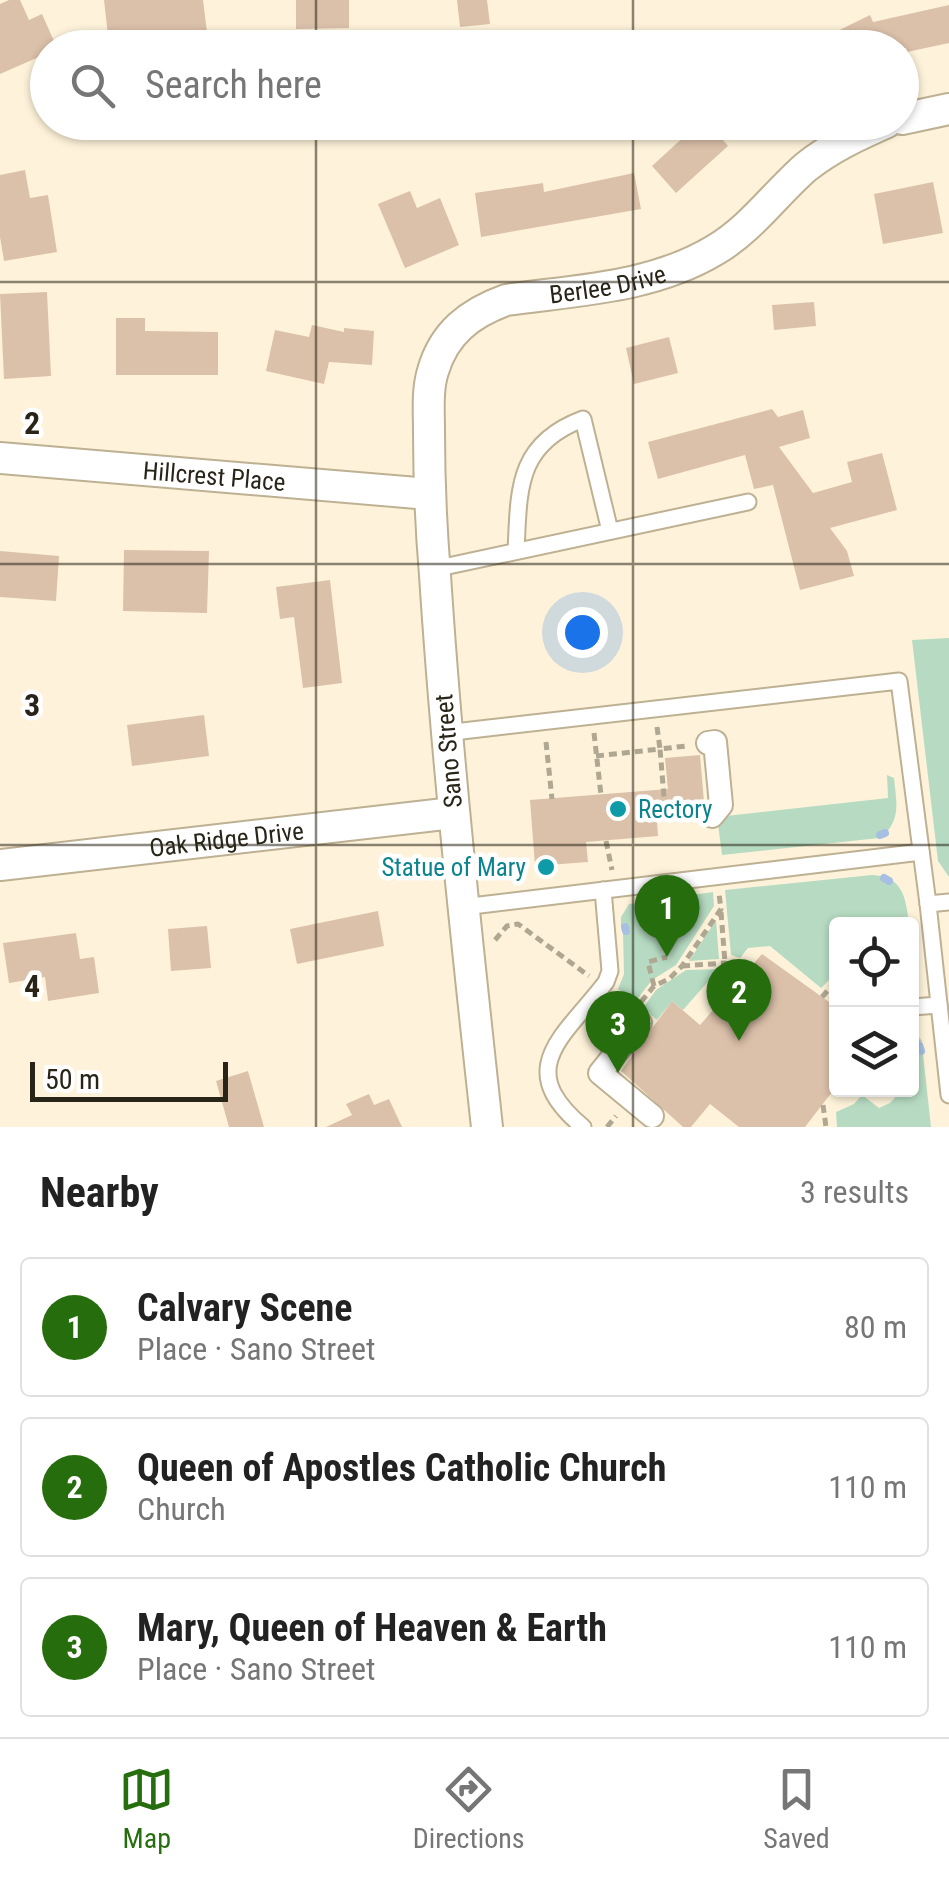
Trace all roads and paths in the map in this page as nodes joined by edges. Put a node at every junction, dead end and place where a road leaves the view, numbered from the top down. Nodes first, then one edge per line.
1 (949, 109) edge
2 (919, 115) edge
3 (850, 140) edge
4 (0, 458) edge
5 (430, 494) junction
6 (748, 502) dead end
7 (610, 531) junction
8 (516, 551) junction
9 (434, 569) junction
10 (592, 716) junction
11 (544, 722) junction
12 (445, 733) junction
13 (708, 743) dead end
14 (596, 756) junction
15 (601, 795) dead end
16 (664, 797) dead end
17 (552, 799) dead end
18 (453, 813) junction
19 (712, 816) dead end
20 (606, 841) dead end
21 (921, 852) junction
22 (0, 865) edge
23 (612, 871) dead end
24 (718, 876) junction
25 (603, 890) junction
26 (949, 902) edge
27 (928, 904) junction
28 (464, 907) junction
29 (720, 908) junction
30 (494, 944) dead end
31 (667, 957) dead end
32 (726, 963) junction
33 (682, 966) junction
34 (589, 976) dead end
35 (743, 976) dead end
36 (654, 986) junction
37 (829, 989) edge
38 (822, 997) dead end
39 (939, 1005) junction
40 (919, 1006) edge
41 (636, 1019) joint
42 (949, 1095) edge
43 (823, 1104) dead end
44 (619, 1112) dead end
45 (652, 1116) dead end
46 (487, 1127) edge
47 (582, 1127) edge
48 (607, 1127) edge
49 (826, 1127) edge

1 - 2 street
3 - 5 street, Berlee Drive
4 - 5 street, Hillcrest Place
5 - 9 street, Sano Street
6 - 7 lane
7 - 8 lane
7 - 8 lane
8 - 9 lane
9 - 12 street, Sano Street
10 - 11 lane
10 - 14 path
10 - 21 lane
11 - 12 lane
11 - 17 path
12 - 18 street, Sano Street
13 - 19 street
14 - 15 path
14 - 16 path
18 - 22 street, Oak Ridge Drive
18 - 28 street, Sano Street
20 - 23 path
21 - 24 lane
21 - 27 lane
24 - 25 lane
24 - 29 path
25 - 28 lane
25 - 47 lane
26 - 27 lane
27 - 39 lane
28 - 46 street, Sano Street
29 - 32 path
29 - 33 path
30 - 34 path
31 - 36 path
32 - 33 path
32 - 35 path
33 - 36 path
36 - 41 path
37 - 38 path
39 - 40 lane
39 - 42 lane
41 - 45 street
43 - 49 path
44 - 48 path

